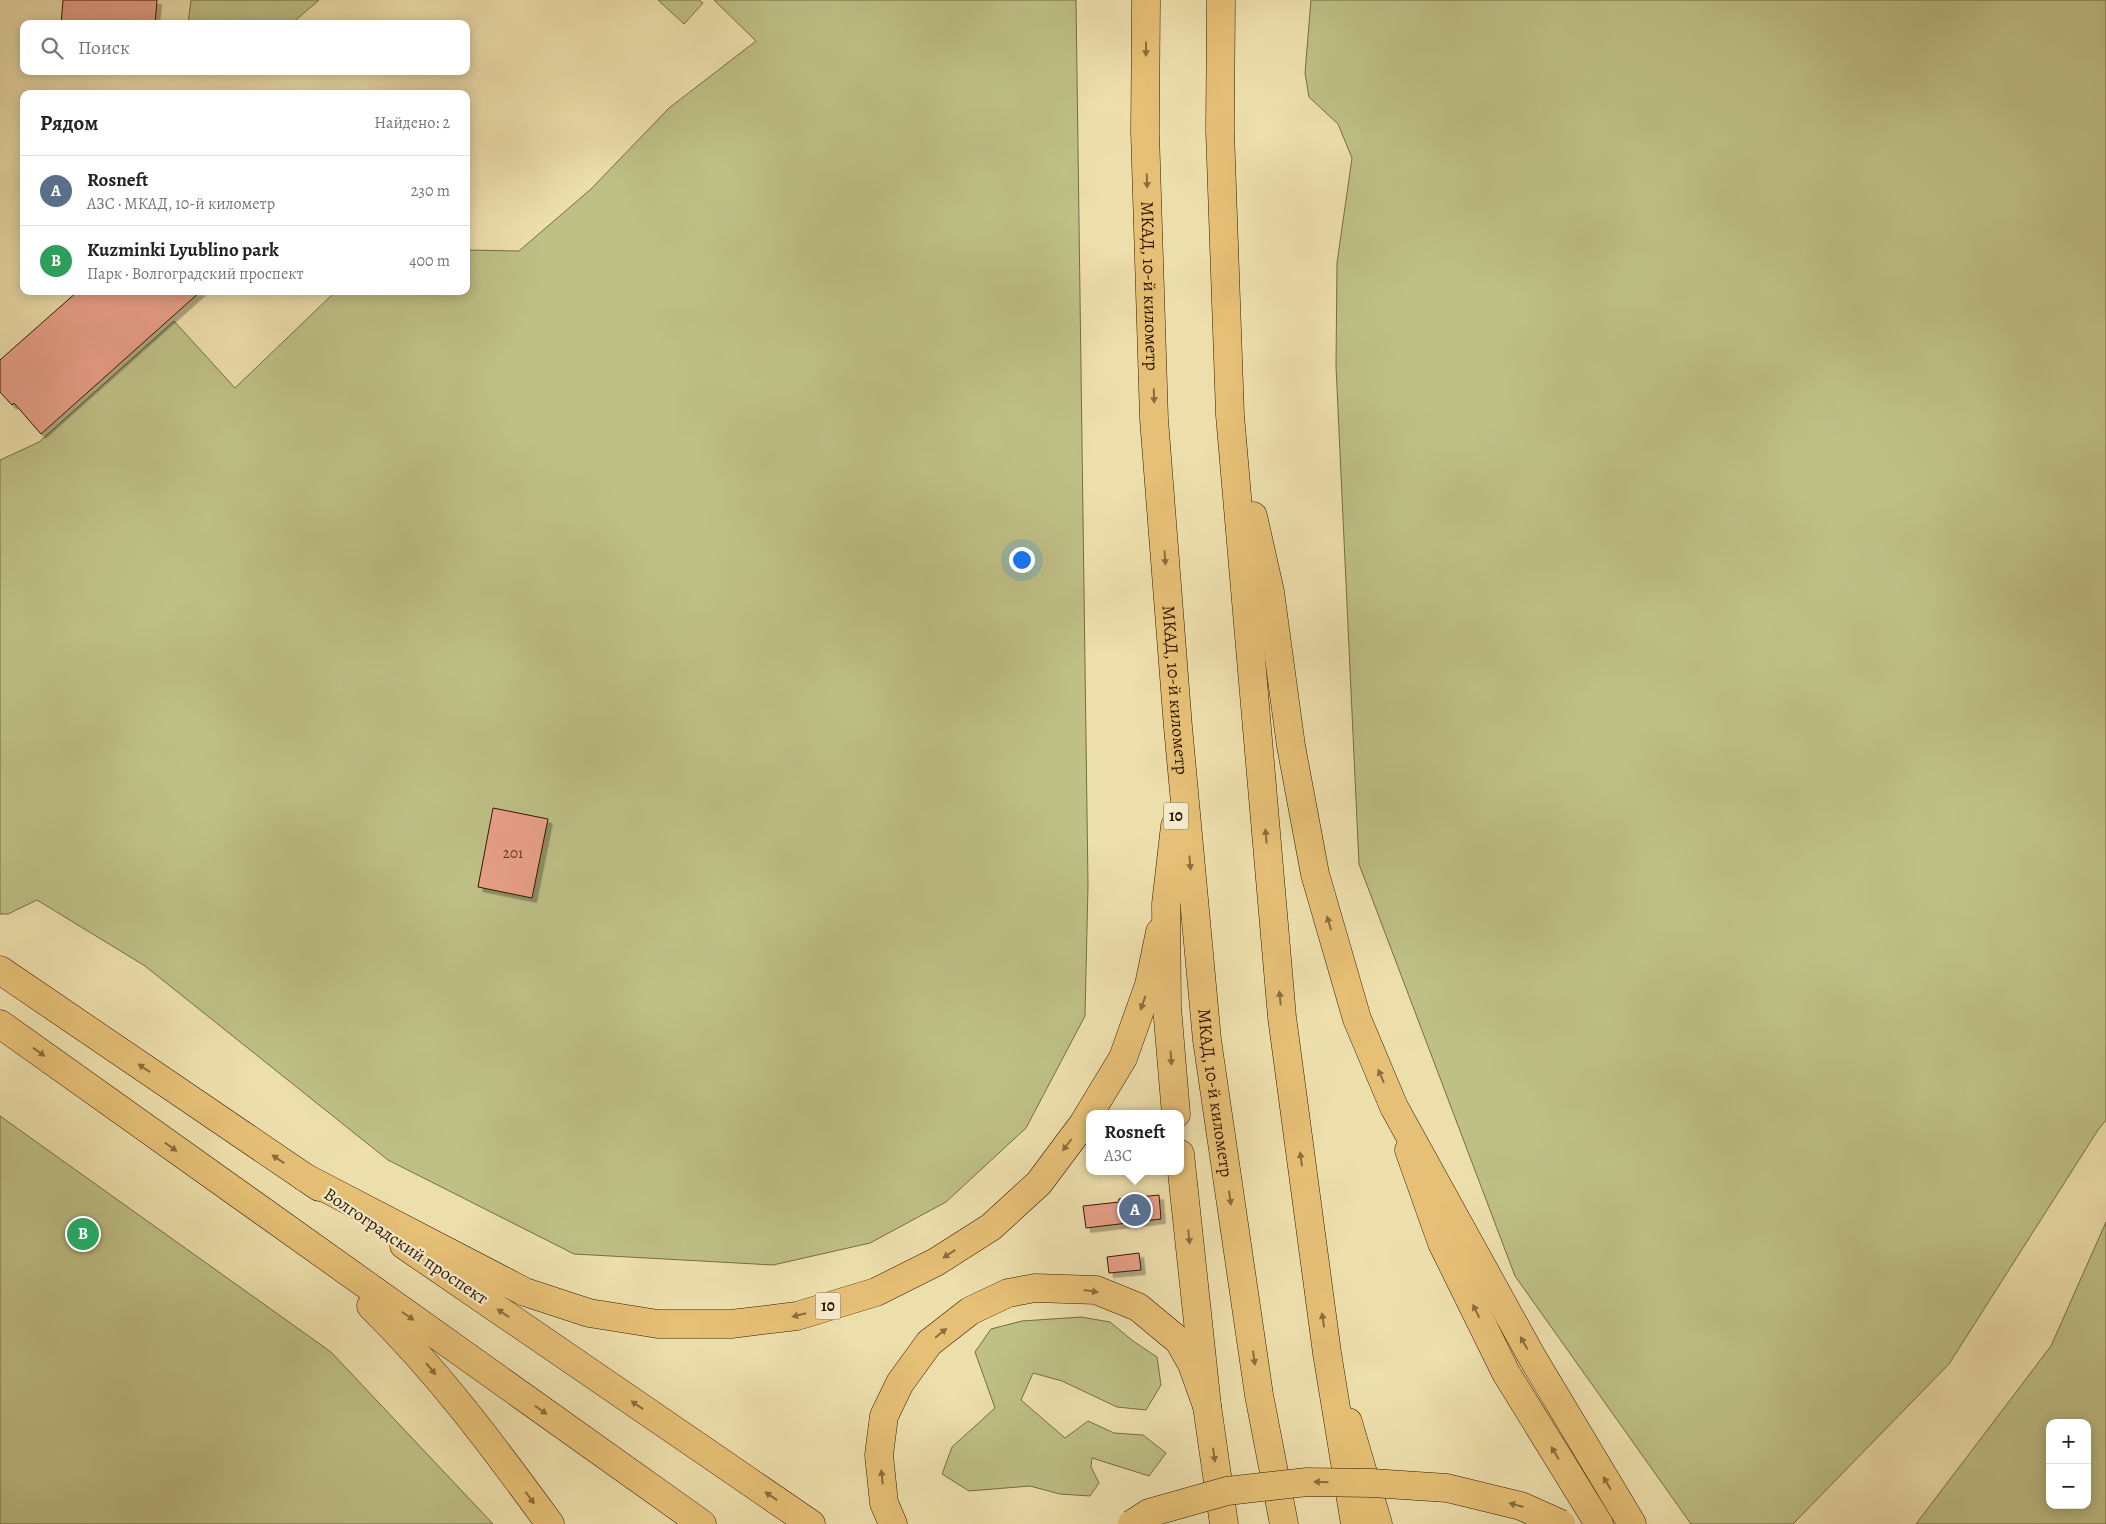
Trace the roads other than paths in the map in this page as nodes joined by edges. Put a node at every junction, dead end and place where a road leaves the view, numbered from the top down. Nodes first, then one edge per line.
1 (1146, 0) edge
2 (1221, 0) edge
3 (1230, 415) junction
4 (1178, 727) junction
5 (1166, 904) junction
6 (0, 970) edge
7 (0, 1024) edge
8 (1394, 1107) junction
9 (1092, 1110) edge
10 (1176, 1110) edge
11 (1086, 1119) edge
12 (1182, 1175) edge
13 (304, 1176) junction
14 (311, 1247) junction
15 (1327, 1353) junction
16 (1207, 1406) junction
17 (669, 1500) junction
18 (550, 1524) edge
19 (687, 1524) edge
20 (702, 1524) edge
21 (811, 1524) edge
22 (893, 1524) edge
23 (1132, 1524) edge
24 (1224, 1524) edge
25 (1284, 1524) edge
26 (1355, 1524) edge
27 (1378, 1524) edge
28 (1561, 1524) edge
29 (1600, 1524) edge
30 (1632, 1524) edge

1 -> 4 main road, МКАД, 10-й километр
2 - 3 main road
8 -> 3 main road
15 -> 3 main road
4 - 5 main road, 10
4 -> 25 main road, МКАД, 10-й километр
5 -> 9 main road, 10
5 -> 10 main road
13 -> 6 main road, Волгоградский проспект
7 -> 14 main road
29 -> 8 main road
30 -> 8 main road
11 -> 13 main road, 10
12 -> 16 main road
21 -> 13 main road, Волгоградский проспект
14 -> 17 main road
14 -> 18 main road
15 - 26 main road
15 - 27 main road
22 -> 16 main road
16 -> 24 main road
17 - 19 main road
17 - 20 main road
28 -> 23 main road, bridge

